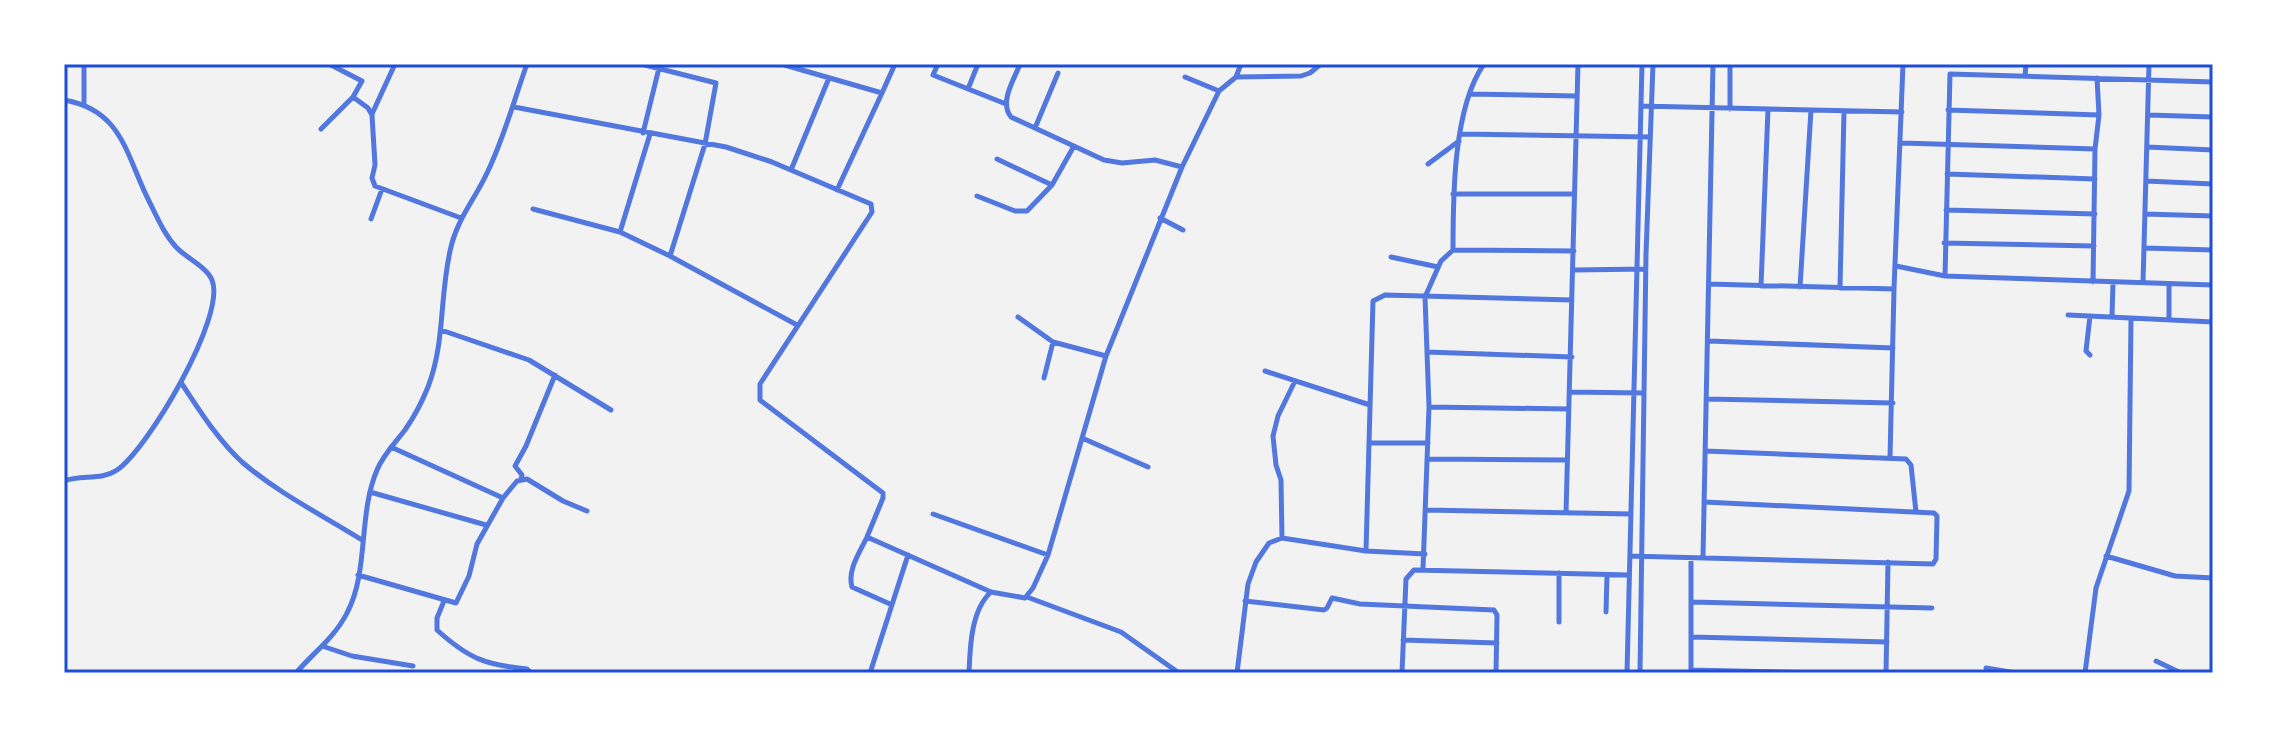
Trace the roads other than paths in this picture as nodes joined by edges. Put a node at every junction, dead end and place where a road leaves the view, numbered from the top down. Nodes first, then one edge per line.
1 (84, 64) edge
2 (329, 64) edge
3 (395, 64) edge
4 (527, 64) edge
5 (641, 64) edge
6 (781, 64) edge
7 (895, 64) edge
8 (938, 64) edge
9 (978, 64) edge
10 (1020, 64) edge
11 (1241, 64) edge
12 (1321, 64) edge
13 (1484, 64) edge
14 (1578, 64) edge
15 (1642, 64) edge
16 (1653, 64) edge
17 (1713, 64) edge
18 (1730, 64) edge
19 (1903, 64) edge
20 (2026, 64) edge
21 (2149, 64) edge
22 (659, 66) edge
23 (1058, 73) dead end
24 (2025, 76) junction
25 (1185, 77) dead end
26 (1236, 77) junction
27 (829, 78) junction
28 (2097, 78) junction
29 (2149, 80) junction
30 (2213, 82) edge
31 (968, 89) junction
32 (1219, 91) junction
33 (882, 93) junction
34 (1471, 94) junction
35 (1576, 96) junction
36 (353, 97) junction
37 (64, 100) edge
38 (84, 104) junction
39 (1006, 104) junction
40 (1641, 106) junction
41 (1651, 106) junction
42 (514, 107) junction
43 (1713, 109) junction
44 (1730, 109) junction
45 (1768, 109) junction
46 (1811, 110) junction
47 (1948, 110) junction
48 (1844, 111) junction
49 (1902, 112) junction
50 (372, 115) junction
51 (2099, 115) junction
52 (2148, 115) junction
53 (2213, 117) edge
54 (1035, 128) junction
55 (321, 129) dead end
56 (646, 134) junction
57 (1575, 135) junction
58 (1460, 137) junction
59 (1640, 137) junction
60 (1650, 137) junction
61 (1902, 143) junction
62 (705, 144) junction
63 (1946, 144) junction
64 (1074, 146) junction
65 (2147, 147) junction
66 (2095, 149) junction
67 (2213, 150) edge
68 (997, 159) dead end
69 (1428, 164) dead end
70 (1182, 167) junction
71 (791, 170) junction
72 (1947, 174) junction
73 (2095, 179) junction
74 (2146, 181) junction
75 (2213, 184) edge
76 (1052, 185) junction
77 (382, 189) junction
78 (837, 190) junction
79 (1453, 194) junction
80 (1573, 194) junction
81 (977, 196) dead end
82 (533, 209) dead end
83 (1946, 210) junction
84 (2095, 214) junction
85 (2145, 214) junction
86 (2213, 216) edge
87 (461, 218) junction
88 (1160, 218) junction
89 (371, 219) dead end
90 (1183, 230) dead end
91 (620, 232) junction
92 (1944, 243) junction
93 (2094, 246) junction
94 (2144, 248) junction
95 (1453, 250) junction
96 (2213, 250) edge
97 (1574, 251) junction
98 (670, 256) junction
99 (1391, 257) dead end
100 (1896, 266) junction
101 (1438, 267) junction
102 (1637, 269) junction
103 (1646, 269) junction
104 (1574, 270) junction
105 (1945, 276) junction
106 (2093, 282) junction
107 (2113, 283) junction
108 (2143, 283) junction
109 (1709, 284) junction
110 (2169, 284) junction
111 (2213, 285) edge
112 (1761, 286) junction
113 (1800, 287) junction
114 (1840, 288) junction
115 (1894, 289) junction
116 (1425, 297) junction
117 (1572, 300) junction
118 (2068, 315) dead end
119 (2090, 316) junction
120 (1018, 317) dead end
121 (2112, 317) junction
122 (2131, 319) junction
123 (2169, 320) junction
124 (2213, 322) edge
125 (797, 325) junction
126 (441, 330) junction
127 (1709, 341) junction
128 (1053, 342) junction
129 (1893, 348) junction
130 (1427, 352) junction
131 (2090, 355) dead end
132 (1106, 356) junction
133 (1572, 357) junction
134 (1265, 371) dead end
135 (555, 375) junction
136 (1044, 378) dead end
137 (1295, 381) junction
138 (182, 384) junction
139 (1570, 392) junction
140 (1634, 393) junction
141 (1643, 393) junction
142 (1707, 399) junction
143 (1893, 403) junction
144 (1370, 405) junction
145 (1429, 407) junction
146 (1569, 409) junction
147 (611, 410) dead end
148 (1082, 438) junction
149 (1370, 443) junction
150 (1428, 443) junction
151 (391, 447) junction
152 (1705, 451) junction
153 (1890, 458) junction
154 (1427, 459) junction
155 (1567, 460) junction
156 (1148, 467) dead end
157 (521, 479) junction
158 (64, 481) edge
159 (370, 492) junction
160 (503, 498) junction
161 (1704, 502) junction
162 (1426, 510) junction
163 (587, 511) dead end
164 (1916, 512) junction
165 (1566, 513) junction
166 (933, 514) dead end
167 (1631, 514) junction
168 (486, 525) junction
169 (867, 537) junction
170 (1282, 538) junction
171 (362, 540) junction
172 (1366, 551) junction
173 (1425, 554) junction
174 (908, 555) junction
175 (1048, 555) junction
176 (1630, 556) junction
177 (1643, 556) junction
178 (2106, 556) junction
179 (1703, 557) junction
180 (1691, 558) junction
181 (1888, 562) junction
182 (1423, 569) junction
183 (1559, 573) junction
184 (358, 575) junction
185 (1607, 575) junction
186 (1629, 575) junction
187 (2213, 578) edge
188 (991, 592) junction
189 (1027, 597) junction
190 (444, 601) junction
191 (1245, 601) junction
192 (1693, 602) junction
193 (890, 604) junction
194 (1404, 607) junction
195 (1887, 607) junction
196 (1932, 608) dead end
197 (1606, 612) dead end
198 (1559, 622) dead end
199 (1692, 637) junction
200 (1403, 640) junction
201 (1887, 642) junction
202 (1497, 643) junction
203 (322, 646) junction
204 (2156, 661) dead end
205 (413, 666) dead end
206 (1986, 668) dead end
207 (1691, 671) edge
208 (296, 673) edge
209 (531, 673) edge
210 (870, 673) edge
211 (969, 673) edge
212 (1179, 673) edge
213 (1237, 673) edge
214 (1402, 673) edge
215 (1413, 673) edge
216 (1496, 673) edge
217 (1627, 673) edge
218 (1640, 673) edge
219 (1825, 673) edge
220 (1886, 673) edge
221 (2016, 673) edge
222 (2085, 673) edge
223 (2181, 673) edge

1 - 38 street
2 - 36 street
3 - 50 street
4 - 42 street
5 - 22 street
6 - 27 street
7 - 33 street
8 - 31 street
9 - 31 street
10 - 39 street
11 - 26 street
12 - 26 street
13 - 34 street
14 - 35 street
15 - 40 street
16 - 41 street
17 - 43 street
18 - 44 street
19 - 49 street
20 - 24 street
21 - 29 street
22 - 56 street
22 - 62 street
23 - 54 street
24 - 28 street
24 - 47 street
25 - 32 street
26 - 32 street
27 - 33 street
27 - 71 street
28 - 29 street
28 - 51 street
29 - 30 street
29 - 52 street
31 - 39 street
32 - 70 street
33 - 78 street
34 - 35 street
34 - 58 street
35 - 57 street
36 - 50 street
36 - 55 street
37 - 38 street
38 - 138 street
39 - 54 street
40 - 41 street
40 - 59 street
41 - 43 street
41 - 60 street
42 - 56 street
42 - 87 street
43 - 44 street
43 - 109 street
44 - 45 street
45 - 46 street
45 - 112 street
46 - 48 street
46 - 113 street
47 - 51 street
47 - 63 street
48 - 49 street
48 - 114 street
49 - 61 street
50 - 77 street
51 - 66 street
52 - 53 street
52 - 65 street
54 - 64 street
56 - 62 street
56 - 91 street
57 - 58 street
57 - 59 street
57 - 80 street
58 - 69 street
58 - 79 street
59 - 60 street
59 - 102 street
60 - 103 street
61 - 63 street
61 - 100 street
62 - 71 street
62 - 98 street
63 - 66 street
63 - 72 street
64 - 70 street
64 - 76 street
65 - 67 street
65 - 74 street
66 - 73 street
68 - 76 street
70 - 88 street
71 - 78 street
72 - 73 street
72 - 83 street
73 - 84 street
74 - 75 street
74 - 85 street
76 - 81 street
77 - 87 street
77 - 89 street
78 - 125 street
79 - 80 street
79 - 95 street
80 - 97 street
82 - 91 street
83 - 84 street
83 - 92 street
84 - 93 street
85 - 86 street
85 - 94 street
87 - 126 street
88 - 90 street
88 - 132 street
91 - 98 street
92 - 93 street
92 - 105 street
93 - 106 street
94 - 96 street
94 - 108 street
95 - 97 street
95 - 101 street
97 - 104 street
98 - 125 street
99 - 101 street
100 - 105 street
100 - 115 street
101 - 116 street
102 - 103 street
102 - 104 street
102 - 140 street
103 - 141 street
104 - 117 street
105 - 106 street
106 - 107 street
107 - 108 street
107 - 121 street
108 - 110 street
109 - 112 street
109 - 127 street
110 - 111 street
110 - 123 street
112 - 113 street
113 - 114 street
114 - 115 street
115 - 129 street
116 - 117 street
116 - 130 street
116 - 144 street
117 - 133 street
118 - 119 street
119 - 121 street
119 - 131 street
120 - 128 street
121 - 122 street
122 - 123 street
122 - 178 street
123 - 124 street
125 - 169 street
126 - 135 street
126 - 151 street
127 - 129 street
127 - 142 street
128 - 132 street
128 - 136 street
129 - 143 street
130 - 133 street
130 - 145 street
132 - 148 street
133 - 139 street
134 - 137 street
135 - 147 street
135 - 157 street
137 - 144 street
137 - 170 street
138 - 158 street
138 - 171 street
139 - 140 street
139 - 146 street
140 - 141 street
140 - 167 street
141 - 177 street
142 - 143 street
142 - 152 street
143 - 153 street
144 - 149 street
145 - 146 street
145 - 150 street
146 - 155 street
148 - 156 street
148 - 175 street
149 - 150 street
149 - 172 street
150 - 154 street
151 - 159 street
151 - 160 street
152 - 153 street
152 - 161 street
153 - 164 street
154 - 155 street
154 - 162 street
155 - 165 street
157 - 160 street
157 - 163 street
159 - 168 street
159 - 171 street
160 - 168 street
161 - 164 street
161 - 179 street
162 - 165 street
162 - 173 street
164 - 181 street
165 - 167 street
166 - 175 street
167 - 176 street
168 - 190 street
169 - 174 street
169 - 193 street
170 - 172 street
170 - 191 street
171 - 184 street
172 - 173 street
173 - 182 street
174 - 188 street
174 - 193 street
175 - 189 street
176 - 177 street
176 - 186 street
177 - 180 street
177 - 218 street
178 - 187 street
178 - 222 street
179 - 180 street
179 - 181 street
180 - 192 street
181 - 195 street
182 - 183 street
182 - 194 street
183 - 185 street
183 - 198 street
184 - 190 street
184 - 203 street
185 - 186 street
185 - 197 street
186 - 217 street
188 - 189 street
188 - 211 street
189 - 212 street
190 - 209 street
191 - 194 street
191 - 213 street
192 - 195 street
192 - 199 street
193 - 210 street
194 - 200 street
194 - 202 street
195 - 196 street
195 - 201 street
199 - 201 street
199 - 207 street
200 - 202 street
200 - 214 street
201 - 220 street
202 - 216 street
203 - 205 street
203 - 208 street
204 - 223 street
206 - 221 street
207 - 219 street
214 - 215 street

